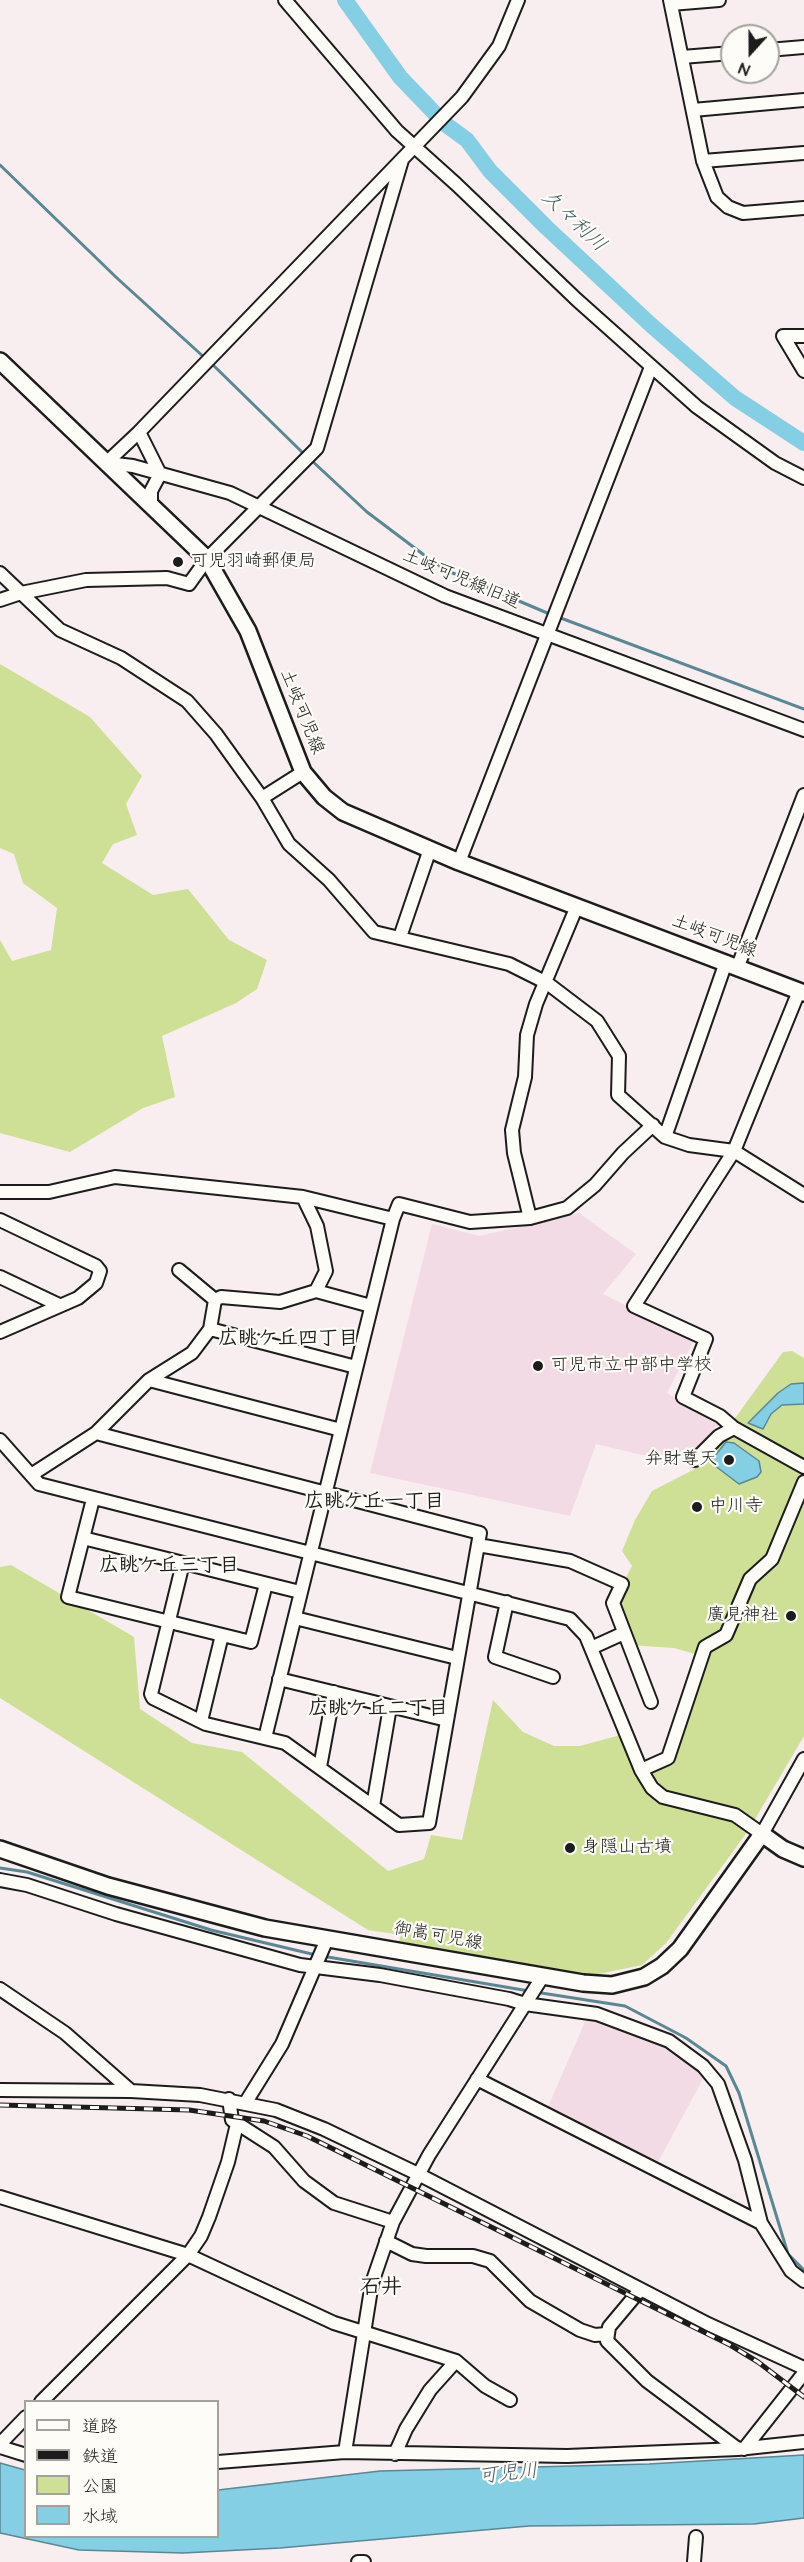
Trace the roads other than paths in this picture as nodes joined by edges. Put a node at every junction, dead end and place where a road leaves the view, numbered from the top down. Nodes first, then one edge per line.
1 (285, 0) edge
2 (518, 0) edge
3 (719, 0) edge
4 (670, 2) edge
5 (804, 46) edge
6 (780, 49) edge
7 (720, 53) edge
8 (682, 57) junction
9 (804, 100) edge
10 (693, 110) junction
11 (414, 148) junction
12 (804, 153) edge
13 (402, 160) junction
14 (703, 161) junction
15 (804, 208) edge
16 (804, 336) edge
17 (0, 361) edge
18 (651, 367) junction
19 (804, 371) edge
20 (139, 432) junction
21 (106, 463) junction
22 (159, 474) junction
23 (804, 478) edge
24 (151, 503) junction
25 (259, 507) junction
26 (207, 559) junction
27 (0, 573) edge
28 (21, 592) junction
29 (0, 600) edge
30 (547, 635) junction
31 (804, 730) edge
32 (303, 772) junction
33 (804, 795) edge
34 (262, 798) junction
35 (430, 849) junction
36 (459, 862) junction
37 (577, 906) junction
38 (400, 937) junction
39 (732, 964) junction
40 (547, 983) junction
41 (801, 992) edge
42 (653, 1125) junction
43 (665, 1137) junction
44 (734, 1151) junction
45 (0, 1192) edge
46 (804, 1196) edge
47 (303, 1197) junction
48 (530, 1218) junction
49 (393, 1219) junction
50 (0, 1220) edge
51 (179, 1270) dead end
52 (0, 1277) edge
53 (316, 1291) junction
54 (214, 1300) junction
55 (58, 1305) junction
56 (371, 1306) junction
57 (210, 1329) junction
58 (0, 1332) edge
59 (356, 1367) junction
60 (149, 1380) junction
61 (734, 1428) junction
62 (341, 1430) junction
63 (96, 1433) junction
64 (0, 1440) edge
65 (696, 1460) dead end
66 (804, 1467) edge
67 (31, 1475) junction
68 (804, 1482) edge
69 (326, 1492) junction
70 (93, 1499) junction
71 (83, 1538) junction
72 (478, 1545) junction
73 (311, 1553) junction
74 (183, 1563) junction
75 (266, 1584) junction
76 (300, 1592) junction
77 (468, 1593) junction
78 (507, 1602) junction
79 (295, 1618) junction
80 (170, 1622) junction
81 (624, 1633) junction
82 (222, 1635) junction
83 (591, 1648) junction
84 (457, 1658) junction
85 (553, 1677) dead end
86 (279, 1679) junction
87 (334, 1692) junction
88 (651, 1702) dead end
89 (390, 1707) junction
90 (447, 1720) junction
91 (201, 1721) junction
92 (265, 1738) junction
93 (804, 1758) edge
94 (320, 1767) junction
95 (641, 1770) junction
96 (373, 1806) junction
97 (762, 1834) junction
98 (0, 1849) edge
99 (804, 1858) edge
100 (0, 1880) edge
101 (320, 1954) junction
102 (543, 1976) junction
103 (0, 1989) edge
104 (525, 2004) junction
105 (477, 2079) junction
106 (0, 2090) edge
107 (131, 2091) junction
108 (229, 2099) junction
109 (246, 2102) junction
110 (237, 2124) junction
111 (418, 2175) junction
112 (0, 2197) edge
113 (393, 2222) junction
114 (761, 2223) junction
115 (386, 2241) junction
116 (188, 2255) junction
117 (804, 2282) edge
118 (640, 2290) junction
119 (363, 2331) junction
120 (606, 2334) junction
121 (456, 2361) junction
122 (804, 2371) edge
123 (43, 2400) edge
124 (510, 2400) dead end
125 (24, 2419) edge
126 (804, 2442) edge
127 (0, 2446) edge
128 (741, 2449) junction
129 (345, 2452) junction
130 (24, 2453) edge
131 (395, 2454) junction
132 (219, 2462) edge
133 (696, 2537) dead end
134 (358, 2562) edge
135 (364, 2562) edge
136 (694, 2562) edge

1 - 11 street
2 - 11 street
3 - 4 street
4 - 8 street
5 - 6 street
7 - 8 street
8 - 10 street
9 - 10 street
10 - 14 street
11 - 13 street
11 - 18 street
12 - 14 street
13 - 20 street
13 - 25 street
14 - 15 street
16 - 19 street
17 - 21 main road, 土岐可児線
18 - 23 street
18 - 30 street
20 - 21 street
20 - 22 street
21 - 22 street, 土岐可児線旧道
21 - 24 main road, 土岐可児線
22 - 24 street
22 - 25 street, 土岐可児線旧道
24 - 26 main road, 土岐可児線
25 - 26 street
25 - 30 street, 土岐可児線旧道
26 - 28 street
26 - 32 main road, 土岐可児線
27 - 28 street
28 - 29 street
28 - 34 street
30 - 31 street, 土岐可児線旧道
30 - 36 street
32 - 34 street
32 - 35 main road, 土岐可児線
33 - 39 street
34 - 38 street
35 - 36 main road, 土岐可児線
35 - 38 street
36 - 37 main road, 土岐可児線
37 - 39 main road, 土岐可児線
37 - 40 street
38 - 40 street
39 - 41 main road, 土岐可児線
39 - 43 street
40 - 42 street
40 - 48 street
41 - 44 street
42 - 43 street
42 - 48 street
43 - 44 street
44 - 46 street
44 - 61 street
45 - 47 street
47 - 49 street
47 - 53 street
48 - 49 street
49 - 56 street
50 - 55 street
51 - 54 street
52 - 55 street
53 - 54 street
53 - 56 street
54 - 57 street
55 - 58 street
56 - 59 street
57 - 59 street
57 - 60 street
59 - 62 street
60 - 62 street
60 - 63 street
61 - 65 street
61 - 66 street
62 - 69 street
63 - 67 street
63 - 69 street
64 - 67 street
67 - 70 street
68 - 95 street
69 - 72 street
69 - 73 street
70 - 71 street
70 - 73 street
71 - 74 street
71 - 80 street
72 - 77 street
72 - 81 street
73 - 76 street
73 - 77 street
74 - 75 street
74 - 80 street
75 - 76 street
75 - 82 street
76 - 79 street
77 - 78 street
77 - 84 street
78 - 83 street
78 - 85 street
79 - 84 street
79 - 86 street
80 - 82 street
80 - 91 street
81 - 83 street
81 - 88 street
82 - 91 street
83 - 95 street
84 - 90 street
86 - 87 street
86 - 92 street
87 - 89 street
87 - 94 street
89 - 90 street
89 - 96 street
90 - 96 street
91 - 92 street
92 - 94 street
93 - 97 street
94 - 96 street
95 - 97 street
97 - 99 main road
97 - 102 main road, 御嵩可児線
98 - 101 main road, 御嵩可児線
100 - 101 street
101 - 102 main road, 御嵩可児線
101 - 104 street
101 - 109 street
102 - 104 street
103 - 107 street
104 - 105 street
104 - 114 street
105 - 111 street
105 - 114 street
106 - 107 street
107 - 108 street
108 - 109 street
108 - 110 street
109 - 111 street
110 - 113 street
110 - 116 street
111 - 113 street
111 - 118 street
112 - 116 street
113 - 115 street
114 - 117 street
115 - 119 street
115 - 120 street
116 - 119 street
116 - 123 street
118 - 120 street
118 - 122 street
119 - 121 street
119 - 129 street
120 - 128 street
121 - 124 street
121 - 131 street
122 - 128 street
125 - 127 street
126 - 128 street
127 - 130 street
128 - 131 street
129 - 131 street
129 - 132 street
133 - 136 street
134 - 135 street

